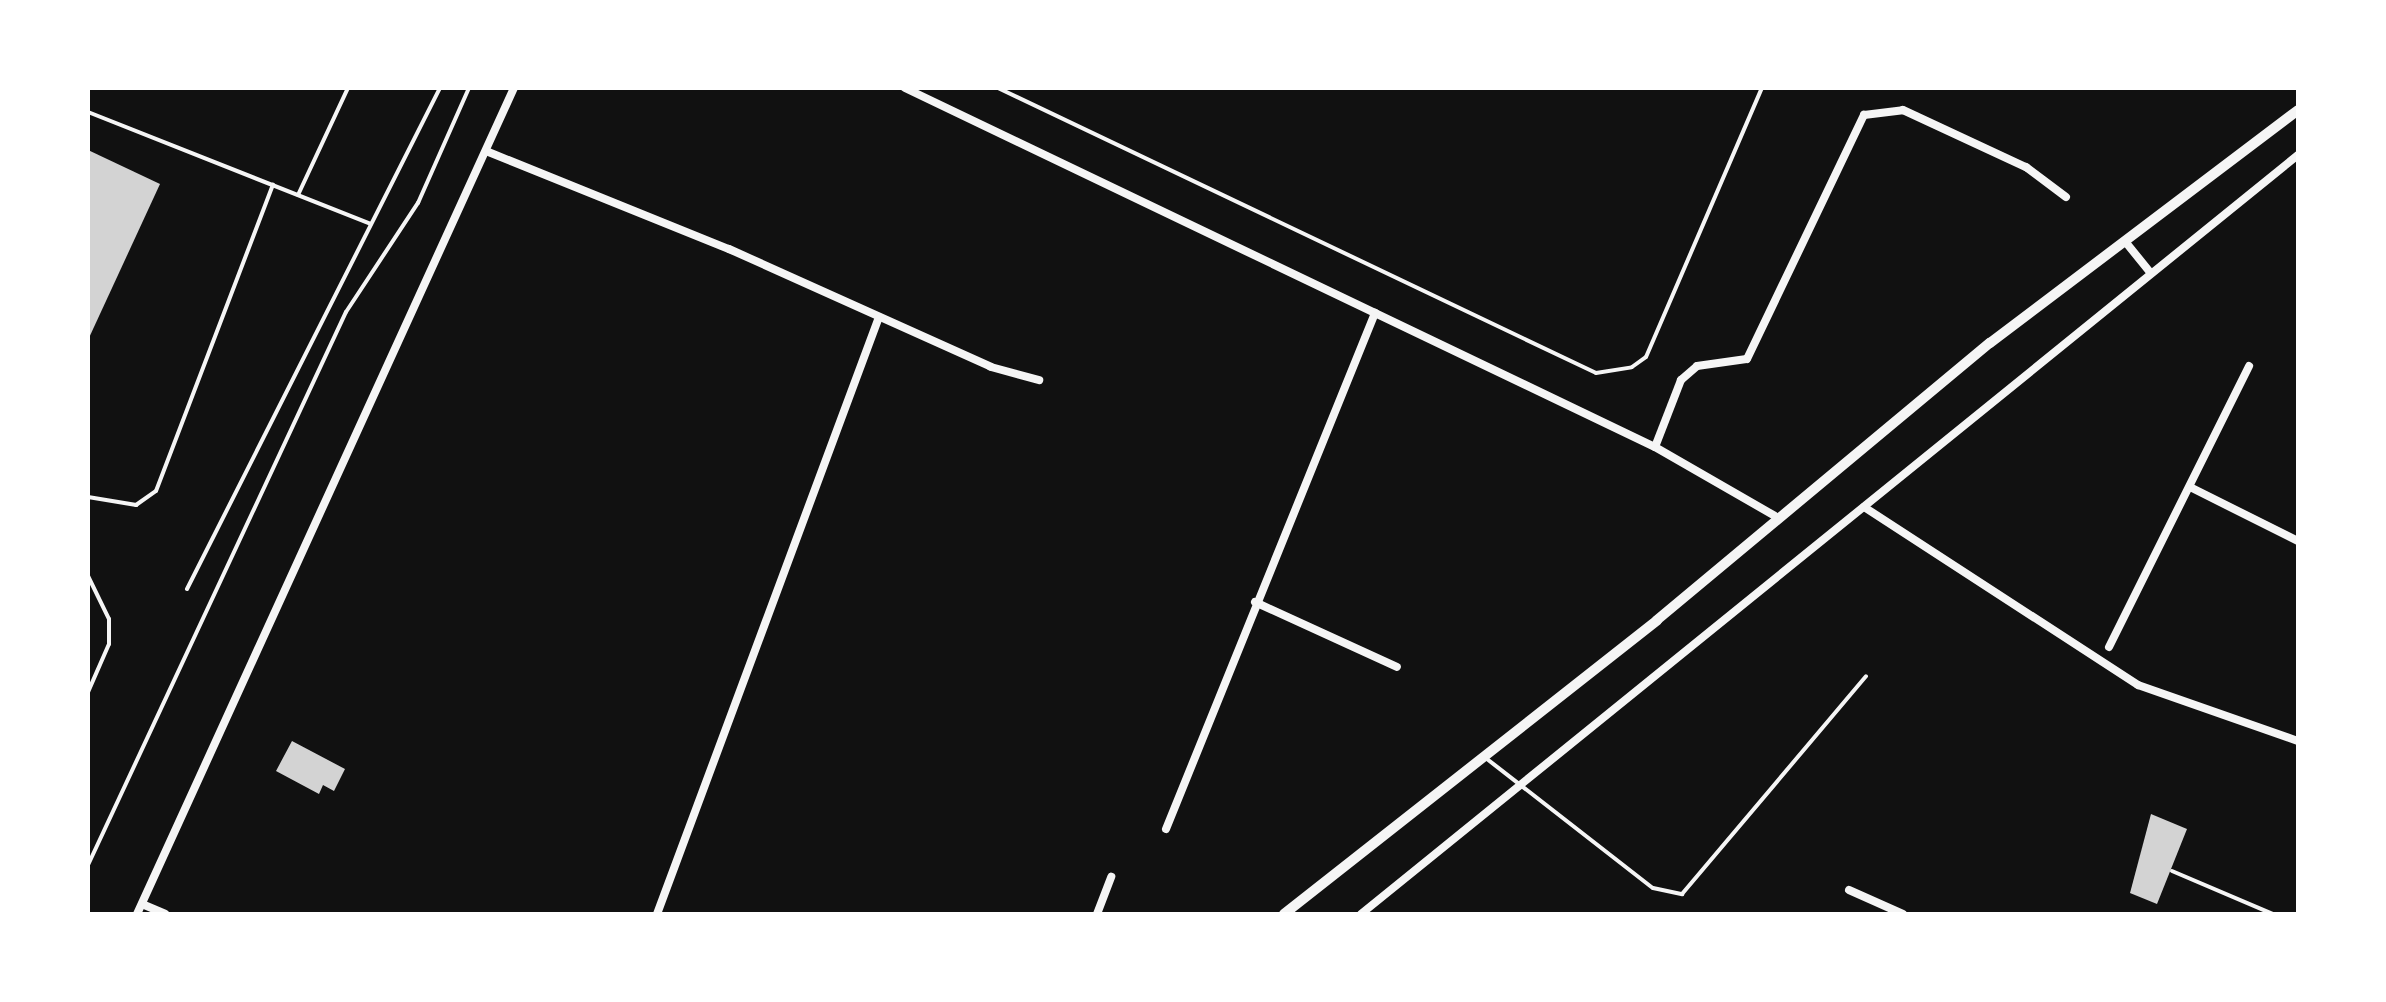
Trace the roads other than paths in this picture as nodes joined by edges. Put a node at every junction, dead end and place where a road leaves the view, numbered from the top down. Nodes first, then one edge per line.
1 (348, 88) edge
2 (440, 88) edge
3 (469, 88) edge
4 (514, 88) edge
5 (905, 88) edge
6 (998, 88) edge
7 (1762, 88) edge
8 (2298, 110) edge
9 (88, 112) edge
10 (486, 151) junction
11 (2298, 155) edge
12 (273, 185) junction
13 (298, 195) junction
14 (2066, 197) dead end
15 (371, 224) junction
16 (2128, 245) junction
17 (2151, 273) junction
18 (1375, 313) junction
19 (879, 317) junction
20 (2249, 366) dead end
21 (1039, 380) dead end
22 (1655, 447) junction
23 (2190, 487) junction
24 (88, 497) edge
25 (1864, 507) junction
26 (1775, 516) junction
27 (2298, 541) edge
28 (88, 576) edge
29 (187, 589) dead end
30 (1255, 602) junction
31 (2109, 647) dead end
32 (1397, 667) dead end
33 (1866, 676) dead end
34 (88, 692) edge
35 (2298, 741) edge
36 (1475, 757) junction
37 (1523, 787) junction
38 (1166, 829) dead end
39 (88, 865) edge
40 (2172, 871) dead end
41 (1111, 877) dead end
42 (1849, 890) dead end
43 (142, 904) junction
44 (137, 914) edge
45 (165, 914) edge
46 (657, 914) edge
47 (1097, 914) edge
48 (1284, 914) edge
49 (1361, 914) edge
50 (1903, 914) edge
51 (2273, 914) edge

1 - 13 lane
2 - 15 lane
3 - 39 lane
4 - 10 street
5 - 18 street
6 - 7 lane
8 - 16 street
9 - 12 lane
10 - 19 street
10 - 43 street
11 - 17 street
12 - 13 lane
12 - 24 lane
13 - 15 lane
14 - 22 street
15 - 29 lane
16 - 17 street
16 - 26 street
17 - 25 street
18 - 22 street
18 - 30 street
19 - 21 street
19 - 46 street
20 - 23 street
22 - 26 street
23 - 27 street
23 - 31 street
25 - 35 street
25 - 37 street
26 - 36 street
28 - 34 lane
30 - 32 street
30 - 38 street
33 - 37 lane
36 - 37 lane
36 - 48 street
37 - 49 street
40 - 51 lane
41 - 47 street
42 - 50 street
43 - 44 street
43 - 45 street

